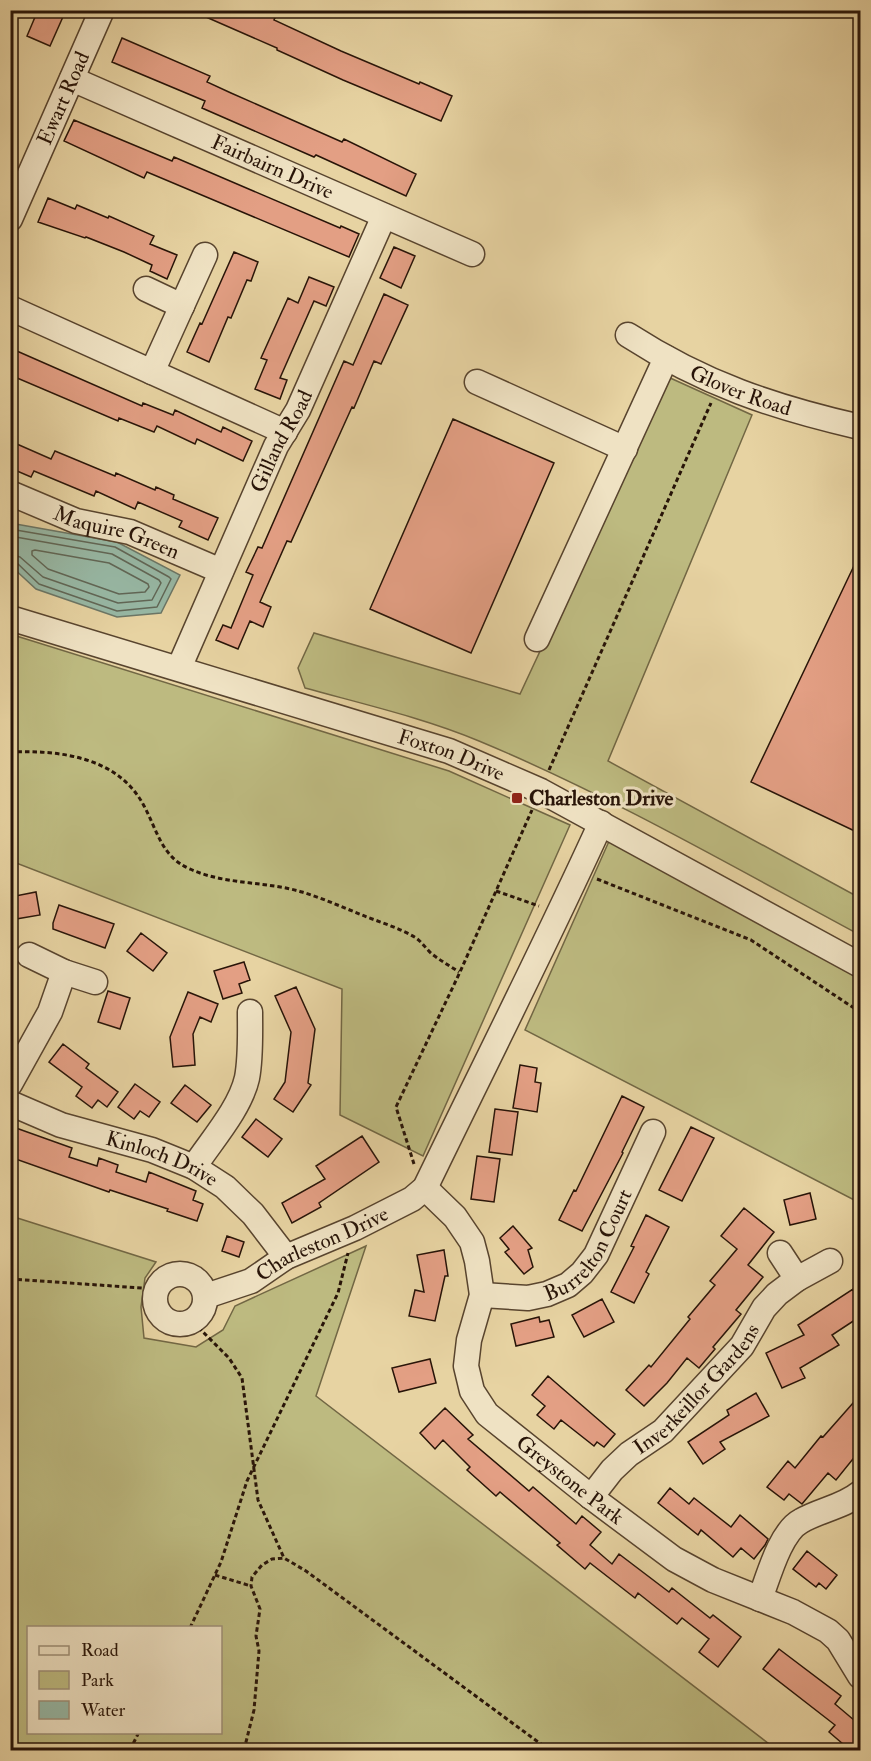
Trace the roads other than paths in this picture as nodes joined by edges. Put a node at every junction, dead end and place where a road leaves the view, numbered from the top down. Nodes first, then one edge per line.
1 (102, 10) edge
2 (72, 79) junction
3 (384, 216) junction
4 (10, 219) edge
5 (472, 254) dead end
6 (205, 255) dead end
7 (146, 289) dead end
8 (182, 306) junction
9 (10, 308) edge
10 (628, 335) dead end
11 (666, 358) junction
12 (153, 372) junction
13 (477, 382) dead end
14 (861, 427) edge
15 (285, 432) junction
16 (625, 449) junction
17 (10, 493) edge
18 (221, 572) junction
19 (10, 618) edge
20 (537, 639) dead end
21 (179, 668) junction
22 (601, 823) junction
23 (29, 955) dead end
24 (861, 965) edge
25 (64, 972) junction
26 (94, 982) dead end
27 (250, 1012) dead end
28 (10, 1084) edge
29 (10, 1102) edge
30 (653, 1132) dead end
31 (194, 1167) junction
32 (426, 1188) junction
33 (780, 1253) dead end
34 (286, 1257) junction
35 (830, 1261) dead end
36 (797, 1279) junction
37 (482, 1295) junction
38 (206, 1296) junction
39 (861, 1493) edge
40 (591, 1497) junction
41 (760, 1599) junction
42 (861, 1676) edge

1 - 2 street, Ewart Road
2 - 3 street, Fairbairn Drive
2 - 4 street, Ewart Road
3 - 5 street, Fairbairn Drive
3 - 15 street, Gilland Road
6 - 8 street
7 - 8 street
8 - 12 street
9 - 12 street
10 - 11 street, Glover Road
11 - 14 street, Glover Road
11 - 16 street
12 - 15 street
13 - 16 street
15 - 18 street, Gilland Road
16 - 20 street
17 - 18 street, Maquire Green
18 - 21 street, Gilland Road
19 - 21 street, Foxton Drive
21 - 22 street, Foxton Drive
22 - 24 street, Foxton Drive
22 - 32 street
23 - 25 street
25 - 26 street
25 - 28 street
27 - 31 street
29 - 31 street, Kinloch Drive
30 - 37 street, Burrelton Court
31 - 34 street, Kinloch Drive
32 - 34 street, Charleston Drive
32 - 37 street, Greystone Park
33 - 36 street
34 - 38 street, Charleston Drive
35 - 36 street, Inverkeillor Gardens
36 - 40 street, Inverkeillor Gardens
37 - 40 street, Greystone Park
38 - 38 street
39 - 41 street
40 - 41 street, Greystone Park
41 - 42 street, Greystone Park

